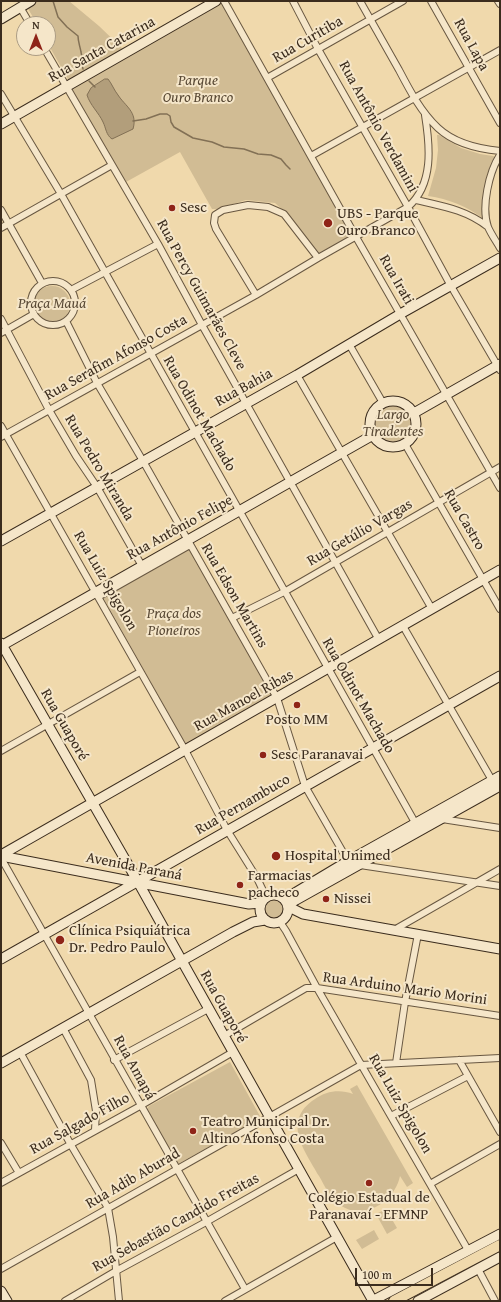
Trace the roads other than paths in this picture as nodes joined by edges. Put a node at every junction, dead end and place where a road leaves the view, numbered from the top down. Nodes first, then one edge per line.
1 (31, 1) edge
2 (216, 1) edge
3 (224, 1) edge
4 (293, 1) edge
5 (360, 1) edge
6 (403, 1) edge
7 (431, 1) edge
8 (498, 1) edge
9 (500, 4) edge
10 (20, 7) junction
11 (25, 16) edge
12 (1, 19) edge
13 (370, 19) junction
14 (318, 49) junction
15 (500, 50) edge
16 (49, 56) edge
17 (468, 68) junction
18 (267, 78) junction
19 (66, 86) junction
20 (1, 94) edge
21 (414, 98) junction
22 (425, 115) junction
23 (14, 116) junction
24 (500, 123) edge
25 (1, 124) edge
26 (363, 127) junction
27 (500, 151) edge
28 (500, 155) edge
29 (311, 156) junction
30 (112, 165) junction
31 (60, 194) junction
32 (416, 200) junction
33 (408, 207) junction
34 (1, 210) edge
35 (9, 224) junction
36 (488, 227) junction
37 (1, 228) edge
38 (356, 237) junction
39 (158, 244) junction
40 (500, 248) edge
41 (318, 258) junction
42 (500, 258) edge
43 (105, 273) junction
44 (42, 283) junction
45 (451, 286) junction
46 (71, 290) junction
47 (256, 295) junction
48 (34, 314) junction
49 (400, 314) junction
50 (1, 320) edge
51 (66, 320) junction
52 (202, 325) junction
53 (4, 332) edge
54 (349, 344) junction
55 (149, 354) junction
56 (499, 366) edge
57 (296, 375) junction
58 (97, 383) junction
59 (446, 394) junction
60 (246, 403) junction
61 (383, 403) junction
62 (49, 410) junction
63 (414, 413) junction
64 (1, 426) edge
65 (195, 432) junction
66 (3, 435) edge
67 (373, 436) junction
68 (405, 444) junction
69 (342, 453) junction
70 (143, 461) junction
71 (500, 467) edge
72 (491, 472) junction
73 (291, 482) junction
74 (97, 487) junction
75 (500, 488) edge
76 (439, 503) junction
77 (239, 511) junction
78 (50, 513) junction
79 (388, 532) junction
80 (1, 541) edge
81 (189, 542) junction
82 (336, 563) junction
83 (142, 566) junction
84 (500, 570) edge
85 (484, 580) junction
86 (284, 592) junction
87 (96, 595) junction
88 (432, 609) junction
89 (500, 609) edge
90 (232, 618) junction
91 (403, 626) junction
92 (379, 640) junction
93 (1, 644) edge
94 (328, 669) junction
95 (140, 672) junction
96 (500, 676) edge
97 (277, 698) junction
98 (449, 704) junction
99 (48, 724) junction
100 (372, 748) junction
101 (185, 750) junction
102 (1, 751) edge
103 (497, 783) edge
104 (305, 786) junction
105 (92, 803) junction
106 (440, 815) junction
107 (418, 827) junction
108 (500, 828) edge
109 (227, 830) junction
110 (1, 856) edge
111 (348, 861) junction
112 (359, 865) junction
113 (500, 869) edge
114 (138, 882) junction
115 (477, 882) junction
116 (500, 886) edge
117 (283, 897) junction
118 (263, 900) junction
119 (288, 906) junction
120 (303, 914) junction
121 (264, 920) junction
122 (283, 920) junction
123 (394, 930) junction
124 (44, 934) junction
125 (418, 934) junction
126 (500, 949) edge
127 (1, 959) edge
128 (182, 961) junction
129 (317, 988) junction
130 (405, 1002) junction
131 (208, 1009) junction
132 (89, 1014) junction
133 (500, 1016) edge
134 (63, 1028) junction
135 (224, 1036) junction
136 (20, 1052) junction
137 (233, 1052) junction
138 (500, 1058) edge
139 (114, 1060) junction
140 (459, 1060) junction
141 (1, 1063) edge
142 (396, 1063) junction
143 (361, 1065) junction
144 (468, 1076) junction
145 (140, 1106) junction
146 (269, 1116) junction
147 (391, 1116) junction
148 (95, 1130) junction
149 (500, 1132) edge
150 (1, 1143) edge
151 (500, 1144) edge
152 (71, 1145) junction
153 (177, 1169) junction
154 (299, 1169) junction
155 (19, 1172) junction
156 (1, 1183) edge
157 (430, 1184) junction
158 (108, 1208) junction
159 (206, 1222) junction
160 (500, 1234) edge
161 (337, 1237) junction
162 (500, 1245) edge
163 (471, 1255) junction
164 (500, 1257) edge
165 (1, 1269) edge
166 (478, 1269) junction
167 (116, 1271) junction
168 (245, 1289) junction
169 (1, 1291) edge
170 (7, 1301) edge
171 (65, 1301) edge
172 (119, 1301) edge
173 (225, 1301) edge
174 (373, 1301) edge
175 (394, 1301) edge
176 (418, 1301) edge
177 (495, 1301) edge

1 - 10 street
2 - 19 street, Rua Santa Catarina
3 - 18 street, Rua Irati
4 - 14 street, Rua Antônio Verdamini
5 - 13 street
6 - 13 street, Rua Curitiba
7 - 17 street, Rua Lapa
8 - 9 street
10 - 11 street
10 - 12 street
13 - 14 street, Rua Curitiba
13 - 21 street
14 - 18 street, Rua Curitiba
14 - 26 street, Rua Antônio Verdamini
15 - 17 street
16 - 19 street, Rua Percy Guimarães Cleve
17 - 21 street
17 - 24 street, Rua Lapa
18 - 29 street, Rua Irati
19 - 23 street, Rua Santa Catarina
19 - 30 street, Rua Percy Guimarães Cleve
20 - 23 street, Rua Odinot Machado
21 - 22 street
21 - 26 street
22 - 27 street
22 - 32 street, Rua Serafim Afonso Costa
23 - 25 street, Rua Santa Catarina
23 - 31 street, Rua Odinot Machado
26 - 29 street
26 - 33 street, Rua Antônio Verdamini
28 - 36 street
29 - 38 street, Rua Irati
30 - 31 street
30 - 39 street, Rua Percy Guimarães Cleve
31 - 35 street
31 - 43 street, Rua Odinot Machado
32 - 33 street, Rua Serafim Afonso Costa
32 - 36 street
33 - 38 street, Rua Serafim Afonso Costa
33 - 45 street, Rua Antônio Verdamini
34 - 35 street
35 - 37 street
35 - 44 street
36 - 40 street
38 - 41 street, Rua Serafim Afonso Costa
38 - 49 street, Rua Irati
39 - 43 street
39 - 52 street, Rua Percy Guimarães Cleve
41 - 47 street, Rua Serafim Afonso Costa
41 - 47 street
42 - 45 street, Rua Bahia
43 - 46 street
43 - 55 street, Rua Odinot Machado
44 - 46 street
44 - 48 street
45 - 49 street, Rua Bahia
45 - 56 street, Rua Antônio Verdamini
46 - 51 street
47 - 52 street, Rua Serafim Afonso Costa
48 - 51 street
48 - 53 street
49 - 54 street, Rua Bahia
49 - 59 street, Rua Irati
50 - 53 street, Rua Pedro Miranda
51 - 58 street, Rua Edson Martins
52 - 55 street, Rua Serafim Afonso Costa
52 - 60 street, Rua Percy Guimarães Cleve
53 - 62 street, Rua Pedro Miranda
54 - 57 street, Rua Bahia
54 - 61 street
55 - 58 street, Rua Serafim Afonso Costa
55 - 65 street, Rua Odinot Machado
56 - 59 street
57 - 60 street, Rua Bahia
57 - 69 street
58 - 62 street, Rua Serafim Afonso Costa
58 - 70 street, Rua Edson Martins
59 - 63 street
59 - 72 street, Rua Irati
60 - 65 street, Rua Bahia
60 - 73 street, Rua Percy Guimarães Cleve
61 - 63 street
61 - 67 street
62 - 66 street, Rua Serafim Afonso Costa
62 - 74 street, Rua Pedro Miranda
63 - 68 street
64 - 66 street, Rua Luiz Spigolon
65 - 70 street, Rua Bahia
65 - 77 street, Rua Odinot Machado
66 - 78 street, Rua Luiz Spigolon
67 - 68 street
67 - 69 street, Rua Antônio Felipe
68 - 76 street, Rua Castro
69 - 73 street, Rua Antônio Felipe
69 - 79 street
70 - 74 street, Rua Bahia
70 - 81 street, Rua Edson Martins
71 - 72 street, Rua Getúlio Vargas
72 - 75 street, Rua Irati
72 - 76 street, Rua Getúlio Vargas
73 - 77 street, Rua Antônio Felipe
73 - 82 street, Rua Percy Guimarães Cleve
74 - 78 street, Rua Bahia
74 - 83 street, Rua Pedro Miranda
76 - 79 street, Rua Getúlio Vargas
76 - 85 street, Rua Castro
77 - 81 street, Rua Antônio Felipe
77 - 86 street, Rua Odinot Machado
78 - 80 street, Rua Bahia
78 - 87 street, Rua Luiz Spigolon
79 - 82 street, Rua Getúlio Vargas
79 - 88 street
81 - 83 street, Rua Antônio Felipe
81 - 87 street, Rua Antônio Felipe
81 - 90 street, Rua Edson Martins
82 - 86 street, Rua Getúlio Vargas
82 - 92 street, Rua Percy Guimarães Cleve
83 - 87 street, Rua Antônio Felipe
84 - 85 street, Rua Manoel Ribas
85 - 88 street, Rua Manoel Ribas
85 - 89 street, Rua Castro
86 - 90 street, Rua Getúlio Vargas
86 - 94 street, Rua Odinot Machado
87 - 93 street, Rua Antônio Felipe
87 - 95 street, Rua Luiz Spigolon
88 - 91 street, Rua Manoel Ribas
90 - 97 street, Rua Edson Martins
91 - 92 street, Rua Manoel Ribas
91 - 98 street
92 - 94 street, Rua Manoel Ribas
93 - 99 street, Rua Guaporé
94 - 97 street, Rua Manoel Ribas
94 - 100 street, Rua Odinot Machado
95 - 99 street
95 - 101 street, Rua Luiz Spigolon
96 - 98 street, Rua Pernambuco
97 - 101 street, Rua Manoel Ribas
97 - 104 street, Rua Edson Martins
98 - 100 street, Rua Pernambuco
98 - 103 street
99 - 102 street
99 - 105 street, Rua Guaporé
100 - 104 street, Rua Pernambuco
100 - 107 street, Rua Odinot Machado
101 - 105 street, Rua Manoel Ribas
101 - 109 street, Rua Luiz Spigolon
103 - 106 street
104 - 109 street, Rua Pernambuco
104 - 111 street, Rua Edson Martins
105 - 110 street, Rua Manoel Ribas
105 - 114 street, Rua Guaporé
106 - 107 street
106 - 108 street
107 - 111 street
107 - 112 street
109 - 114 street, Rua Pernambuco
109 - 118 street, Rua Luiz Spigolon
110 - 114 street, Avenida Paraná
110 - 124 street, Rua Amapá
111 - 112 street
111 - 117 street
112 - 115 street
112 - 119 street
113 - 115 street
114 - 118 street, Avenida Paraná
114 - 124 street, Rua Pernambuco
114 - 128 street, Rua Guaporé
115 - 116 street
115 - 123 street
117 - 118 street
117 - 119 street
118 - 121 street
119 - 120 street
119 - 122 street
120 - 122 street
120 - 123 street
121 - 122 street
121 - 128 street
122 - 129 street, Rua Luiz Spigolon
123 - 125 street
124 - 127 street, Rua Pernambuco
124 - 132 street, Rua Amapá
125 - 126 street
125 - 130 street
128 - 131 street, Rua Guaporé
128 - 132 street
129 - 130 street, Rua Arduino Mario Morini
129 - 135 street, Rua Arduino Mario Morini
129 - 143 street, Rua Luiz Spigolon
130 - 133 street, Rua Arduino Mario Morini
130 - 142 street
131 - 135 street, Rua Guaporé
131 - 139 street
132 - 134 street
132 - 139 street, Rua Amapá
134 - 136 street
134 - 148 street
135 - 137 street, Rua Guaporé
136 - 141 street
136 - 152 street
137 - 145 street, Rua Salgado Filho
137 - 146 street, Rua Guaporé
138 - 140 street
139 - 145 street, Rua Amapá
140 - 142 street
140 - 144 street
142 - 143 street
143 - 146 street, Rua Adib Aburad
143 - 147 street, Rua Luiz Spigolon
144 - 147 street
144 - 149 street
145 - 148 street, Rua Salgado Filho
145 - 153 street, Rua Amapá
146 - 153 street, Rua Adib Aburad
146 - 154 street, Rua Guaporé
147 - 157 street, Rua Luiz Spigolon
148 - 152 street, Rua Salgado Filho
150 - 155 street
151 - 157 street
152 - 155 street, Rua Salgado Filho
152 - 158 street
153 - 158 street, Rua Adib Aburad
153 - 159 street, Rua Amapá
154 - 159 street, Rua Sebastião Candido Freitas
154 - 161 street, Rua Guaporé
155 - 156 street, Rua Salgado Filho
157 - 163 street, Rua Luiz Spigolon
158 - 165 street, Rua Adib Aburad
158 - 167 street
159 - 167 street, Rua Sebastião Candido Freitas
159 - 168 street, Rua Amapá
160 - 163 street
161 - 168 street
161 - 174 street, Rua Guaporé
162 - 163 main road
163 - 166 street, Rua Luiz Spigolon
163 - 174 street
163 - 175 main road
164 - 166 street
166 - 176 street
166 - 177 street, Rua Luiz Spigolon
167 - 171 street, Rua Sebastião Candido Freitas
167 - 172 street
168 - 173 street
169 - 170 street

